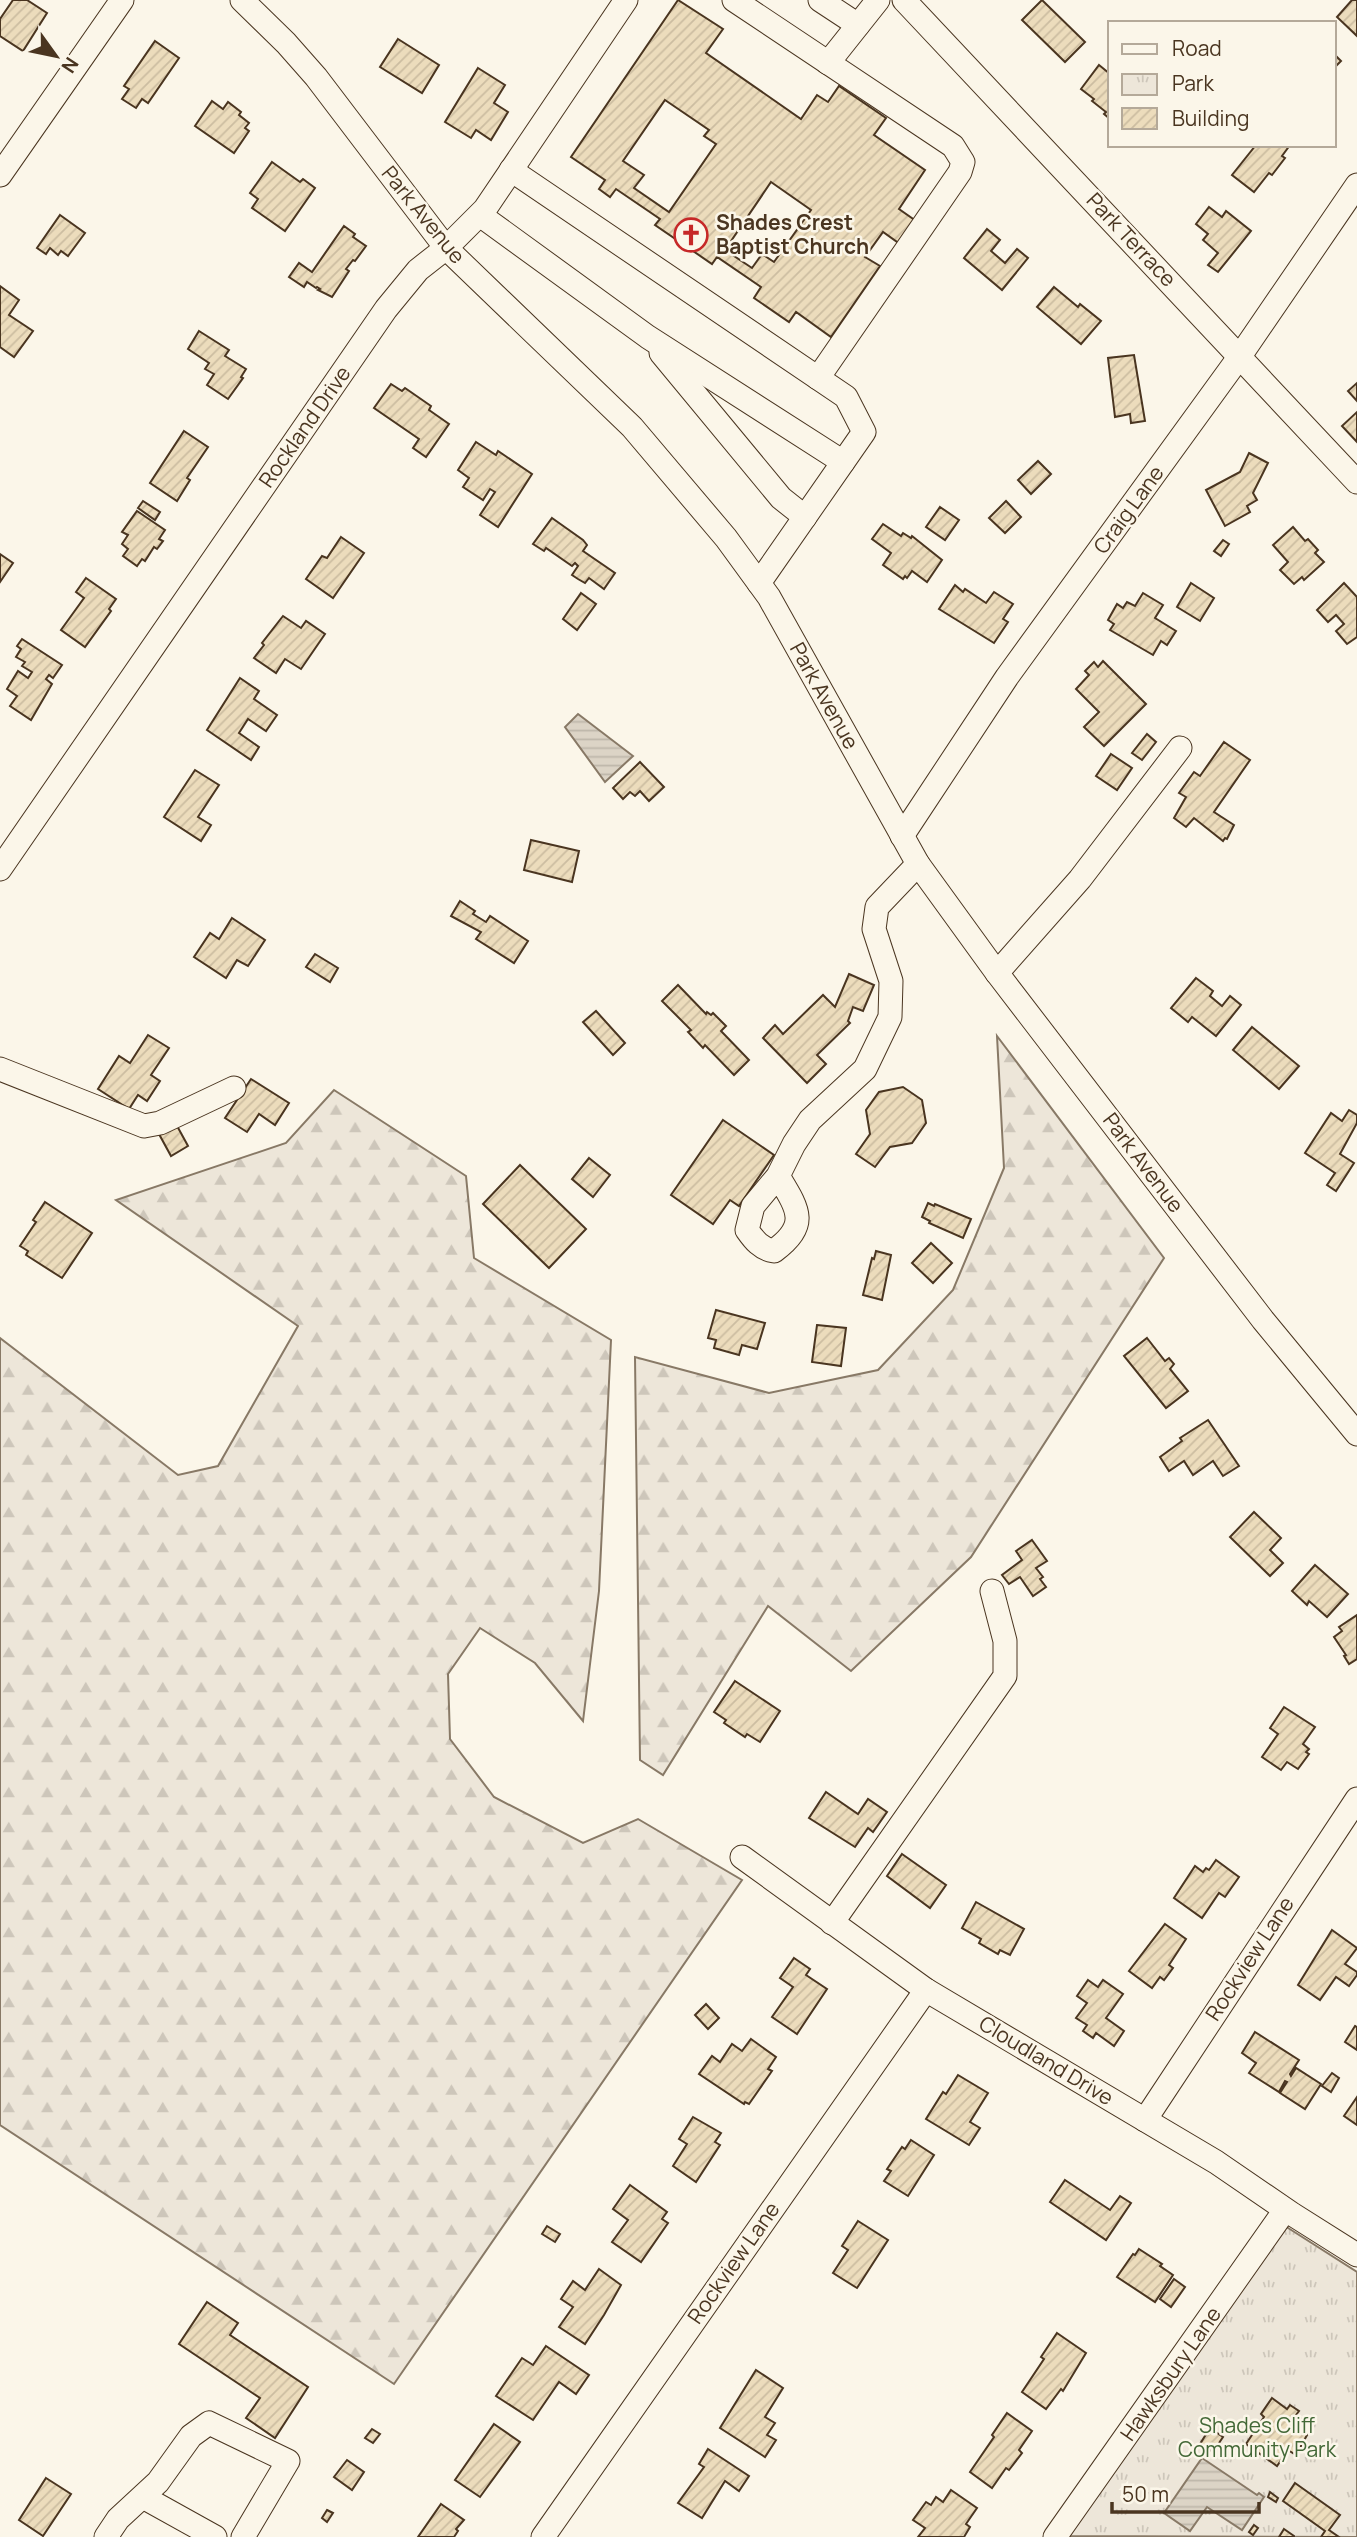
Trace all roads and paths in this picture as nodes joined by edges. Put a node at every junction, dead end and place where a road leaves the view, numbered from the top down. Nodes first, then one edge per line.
1 (122, 0) edge
2 (242, 0) edge
3 (626, 0) edge
4 (734, 0) edge
5 (820, 0) edge
6 (878, 0) edge
7 (904, 0) edge
8 (858, 26) junction
9 (828, 63) junction
10 (511, 170) junction
11 (0, 175) edge
12 (1357, 185) edge
13 (480, 215) junction
14 (446, 248) junction
15 (648, 337) junction
16 (1240, 356) junction
17 (818, 378) junction
18 (843, 462) junction
19 (1357, 482) edge
20 (805, 517) junction
21 (759, 583) junction
22 (1180, 748) dead end
23 (902, 836) junction
24 (918, 864) junction
25 (0, 869) edge
26 (997, 973) junction
27 (0, 1069) edge
28 (234, 1088) dead end
29 (778, 1176) dead end
30 (1357, 1434) edge
31 (992, 1591) dead end
32 (1357, 1799) edge
33 (742, 1857) dead end
34 (832, 1923) junction
35 (926, 1990) junction
36 (1144, 2120) junction
37 (1285, 2210) junction
38 (1357, 2255) edge
39 (143, 2497) junction
40 (112, 2528) edge
41 (215, 2537) edge
42 (243, 2537) edge
43 (543, 2537) edge
44 (1055, 2537) edge

1 - 11 street
2 - 14 street, Park Avenue
3 - 10 street, Rockland Drive
4 - 9 street
5 - 8 street
6 - 8 street
7 - 16 street, Park Terrace
8 - 9 street
9 - 17 street
10 - 13 street, Rockland Drive
10 - 17 street
12 - 16 street, Craig Lane
13 - 14 street, Rockland Drive
13 - 15 street
14 - 21 street, Park Avenue
14 - 25 street, Rockland Drive
15 - 18 street
15 - 20 street
16 - 19 street, Park Terrace
16 - 23 street, Craig Lane
17 - 18 street
18 - 20 street
20 - 21 street
21 - 23 street, Park Avenue
22 - 26 street
23 - 24 street, Park Avenue
24 - 26 street, Park Avenue
24 - 29 street
26 - 30 street, Park Avenue
27 - 28 street
31 - 34 street
32 - 36 street, Rockview Lane
33 - 34 street, Cloudland Drive
34 - 35 street, Cloudland Drive
35 - 36 street, Cloudland Drive
35 - 43 street, Rockview Lane
36 - 37 street, Cloudland Drive
37 - 38 street, Cloudland Drive
37 - 44 street, Hawksbury Lane
39 - 40 street
39 - 41 street
39 - 42 street

